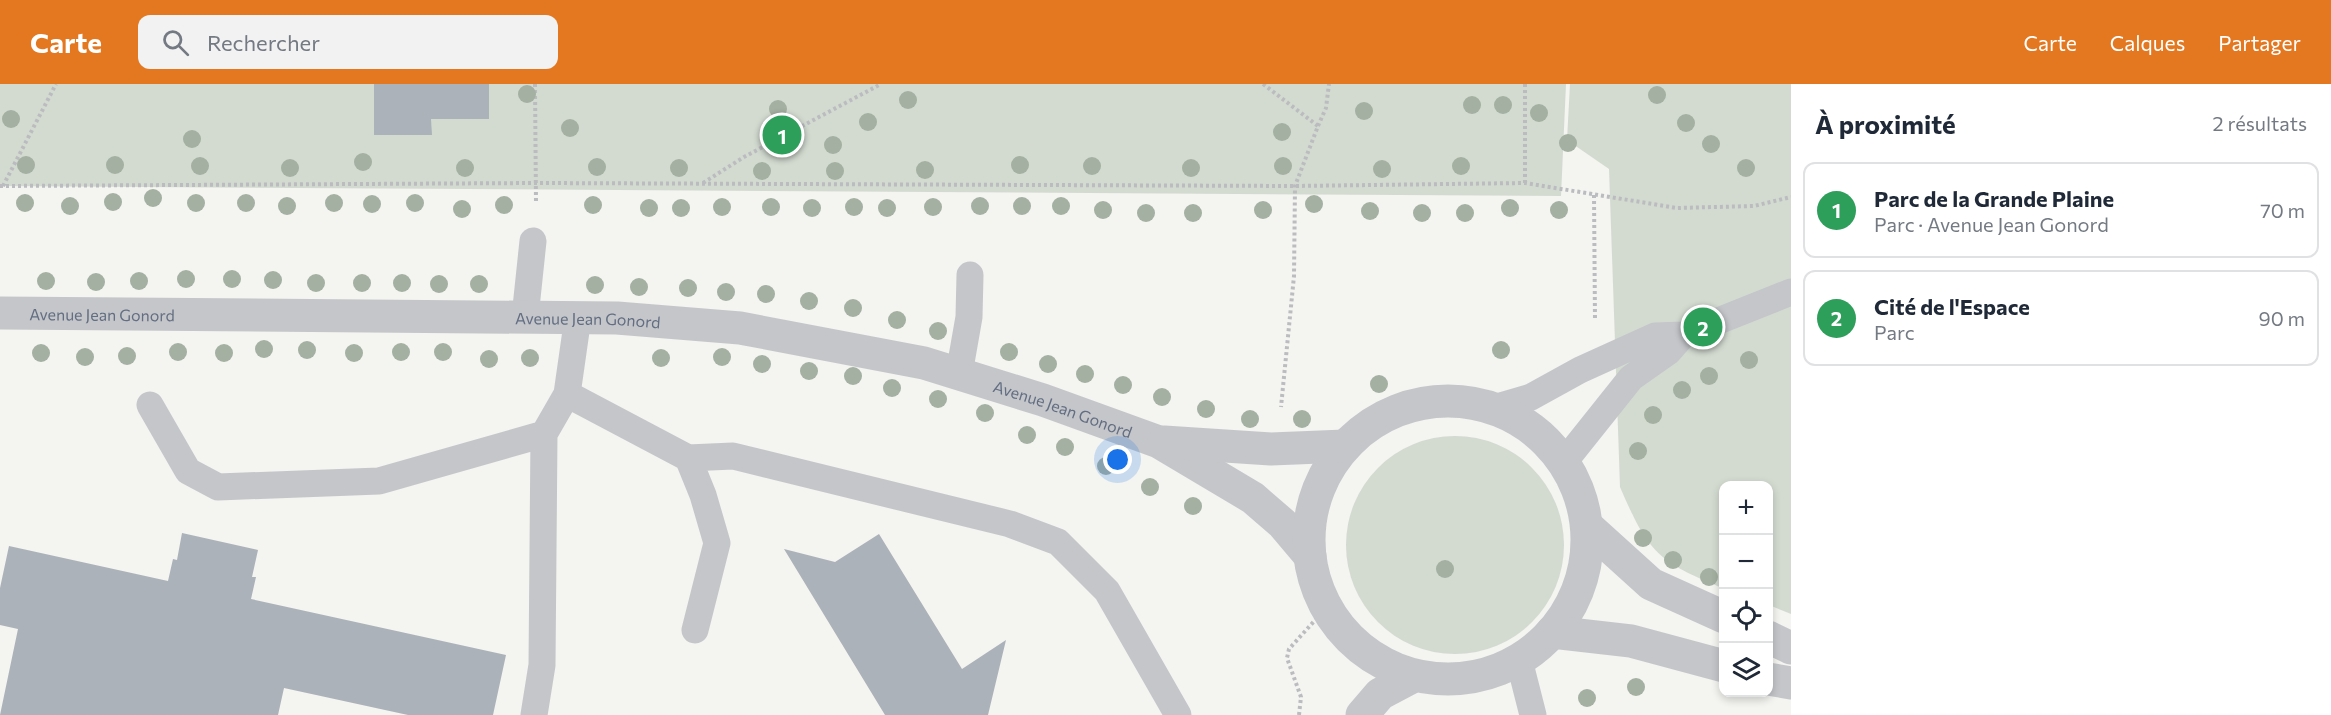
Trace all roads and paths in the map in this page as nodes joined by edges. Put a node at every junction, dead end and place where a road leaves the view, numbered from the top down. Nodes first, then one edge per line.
1 (56, 84) edge
2 (535, 84) edge
3 (881, 84) edge
4 (1263, 84) edge
5 (1329, 84) edge
6 (1525, 84) edge
7 (1318, 126) junction
8 (536, 183) junction
9 (702, 183) junction
10 (1525, 183) junction
11 (2, 186) edge
12 (1295, 186) junction
13 (1594, 195) junction
14 (1791, 197) edge
15 (533, 241) joint
16 (970, 275) dead end
17 (1791, 292) edge
18 (0, 313) edge
19 (525, 317) junction
20 (578, 318) junction
21 (1595, 328) dead end
22 (1683, 335) junction
23 (959, 374) junction
24 (567, 394) junction
25 (150, 405) dead end
26 (1494, 408) junction
27 (544, 434) junction
28 (1159, 442) junction
29 (1345, 446) junction
30 (1271, 449) junction
31 (688, 458) junction
32 (1564, 462) junction
33 (1588, 527) junction
34 (1310, 556) junction
35 (1326, 608) junction
36 (1719, 615) edge
37 (695, 630) dead end
38 (1552, 632) junction
39 (1773, 639) edge
40 (1791, 648) edge
41 (1519, 660) junction
42 (1719, 665) edge
43 (1414, 676) junction
44 (1773, 680) edge
45 (1791, 683) edge
46 (534, 715) edge
47 (1178, 715) edge
48 (1299, 715) edge
49 (1362, 715) edge
50 (1533, 715) edge

1 - 11 path
2 - 8 path
3 - 9 path
4 - 7 path
5 - 7 path
6 - 10 path
7 - 12 path
8 - 9 path
8 - 11 path
8 - 15 path
9 - 12 path
10 - 12 path
10 - 13 path
12 - 30 path
13 - 14 path
13 - 21 path
15 - 19 lane
16 - 23 lane
17 - 22 lane
18 - 19 street, Avenue Jean Gonord
19 - 20 street, Avenue Jean Gonord
20 - 23 street, Avenue Jean Gonord
20 - 24 lane
22 - 26 lane
22 - 32 lane
23 - 28 street, Avenue Jean Gonord
24 - 27 lane
24 - 31 lane
25 - 27 lane
26 - 29 street
26 - 32 street
27 - 46 lane
28 - 30 street, Avenue Jean Gonord
28 - 34 street, Avenue Jean Gonord
29 - 30 street, Avenue Jean Gonord
29 - 34 street
31 - 37 lane
31 - 47 lane
32 - 33 street
33 - 36 street
33 - 38 street
34 - 35 street
35 - 43 street
35 - 48 path
38 - 41 street
38 - 42 street
39 - 40 street
41 - 43 street
41 - 50 lane
43 - 49 street
44 - 45 street

